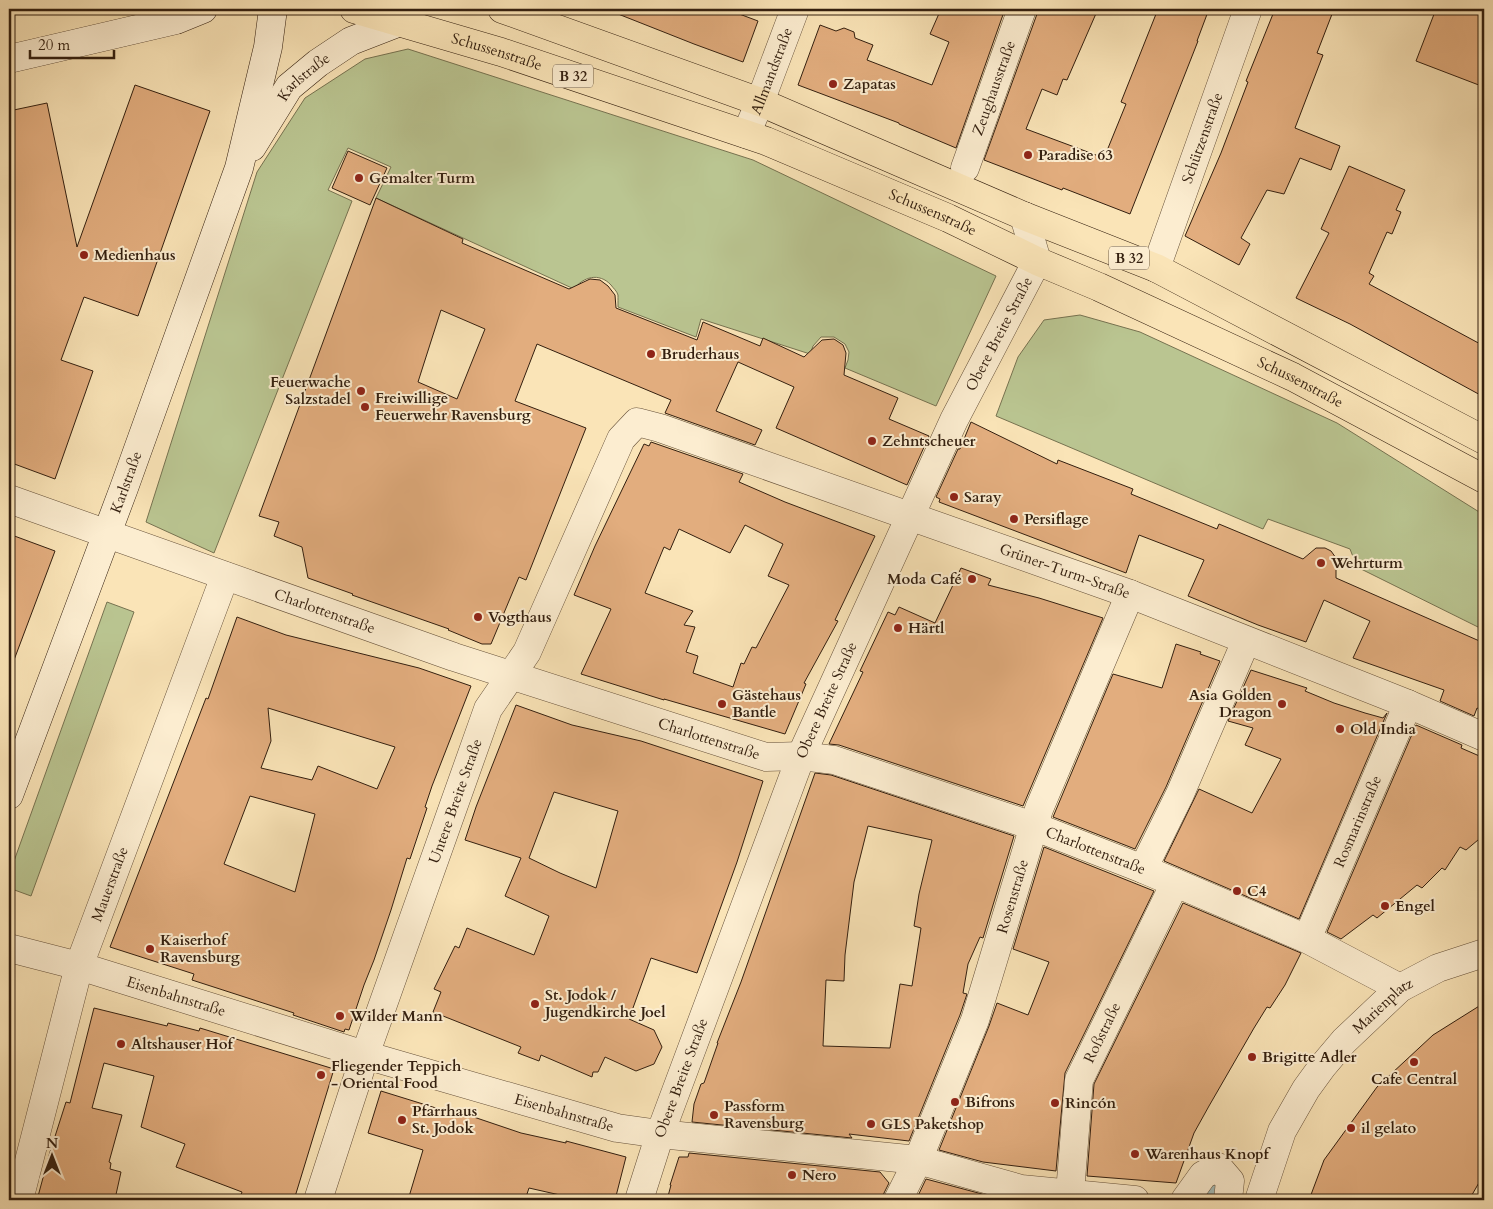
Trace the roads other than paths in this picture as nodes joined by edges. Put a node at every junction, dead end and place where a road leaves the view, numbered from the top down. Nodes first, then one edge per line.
1 (203, 9) edge
2 (273, 9) edge
3 (354, 9) edge
4 (502, 9) edge
5 (795, 9) edge
6 (1022, 9) edge
7 (1248, 9) edge
8 (400, 22) junction
9 (9, 59) edge
10 (760, 102) junction
11 (746, 134) junction
12 (239, 168) junction
13 (965, 168) dead end
14 (1024, 216) junction
15 (1160, 257) junction
16 (1037, 261) junction
17 (637, 422) joint
18 (1484, 440) edge
19 (1484, 479) edge
20 (9, 499) edge
21 (910, 516) junction
22 (106, 534) junction
23 (225, 576) junction
24 (1130, 594) junction
25 (1246, 641) junction
26 (511, 676) junction
27 (1408, 704) junction
28 (1484, 737) edge
29 (801, 756) junction
30 (9, 795) edge
31 (1033, 826) junction
32 (1143, 869) junction
33 (1175, 883) junction
34 (1307, 939) junction
35 (9, 948) edge
36 (1484, 953) edge
37 (79, 966) junction
38 (1400, 988) junction
39 (365, 1056) junction
40 (660, 1134) junction
41 (918, 1160) junction
42 (1070, 1193) junction
43 (19, 1200) edge
44 (318, 1200) edge
45 (639, 1200) edge
46 (898, 1200) edge
47 (1136, 1200) edge
48 (1185, 1200) edge
49 (1228, 1200) edge
50 (1260, 1200) edge

1 - 9 street
2 - 12 street, Karlstraße
3 - 8 main road, Schussenstraße / B 32
4 - 10 main road, B 32
5 - 10 street, Allmandstraße
6 - 13 street, Zeughausstraße
7 - 15 street, Schützenstraße
8 - 11 main road, Schussenstraße / B 32
8 - 12 street, Karlstraße
10 - 11 street, Allmandstraße
10 - 14 main road, B 32
11 - 16 main road, Schussenstraße / B 32
12 - 22 street, Karlstraße
14 - 15 main road, B 32
14 - 16 street, Obere Breite Straße
15 - 18 main road, B 32
16 - 19 main road, Schussenstraße / B 32
16 - 21 street, Obere Breite Straße
17 - 21 street, Grüner-Turm-Straße
17 - 26 street, Untere Breite Straße
20 - 22 street, Charlottenstraße
21 - 24 street, Grüner-Turm-Straße
21 - 29 street, Obere Breite Straße
22 - 23 street, Charlottenstraße
22 - 30 street, Karlstraße
23 - 26 street, Charlottenstraße
23 - 37 street, Mauerstraße
24 - 25 street, Grüner-Turm-Straße
24 - 31 street, Rosenstraße
25 - 27 street, Grüner-Turm-Straße
25 - 32 street
26 - 29 street, Charlottenstraße
26 - 39 street, Untere Breite Straße
27 - 28 street, Grüner-Turm-Straße
27 - 34 street, Rosmarinstraße
29 - 31 street, Charlottenstraße
29 - 40 street, Obere Breite Straße
31 - 32 street, Charlottenstraße
31 - 41 street, Rosenstraße
32 - 33 street, Charlottenstraße
33 - 34 street, Charlottenstraße
33 - 42 street, Roßstraße
34 - 38 street, Charlottenstraße
35 - 37 street, Eisenbahnstraße
36 - 38 street, Marienplatz
37 - 39 street, Eisenbahnstraße
37 - 43 street, Mauerstraße
38 - 50 street, Marienplatz
39 - 40 street, Eisenbahnstraße
39 - 44 street, Untere Breite Straße
40 - 41 street, Eisenbahnstraße
40 - 45 street, Obere Breite Straße
41 - 42 street, Eisenbahnstraße
41 - 46 street, Rosenstraße
42 - 47 street, Eisenbahnstraße
48 - 49 street

